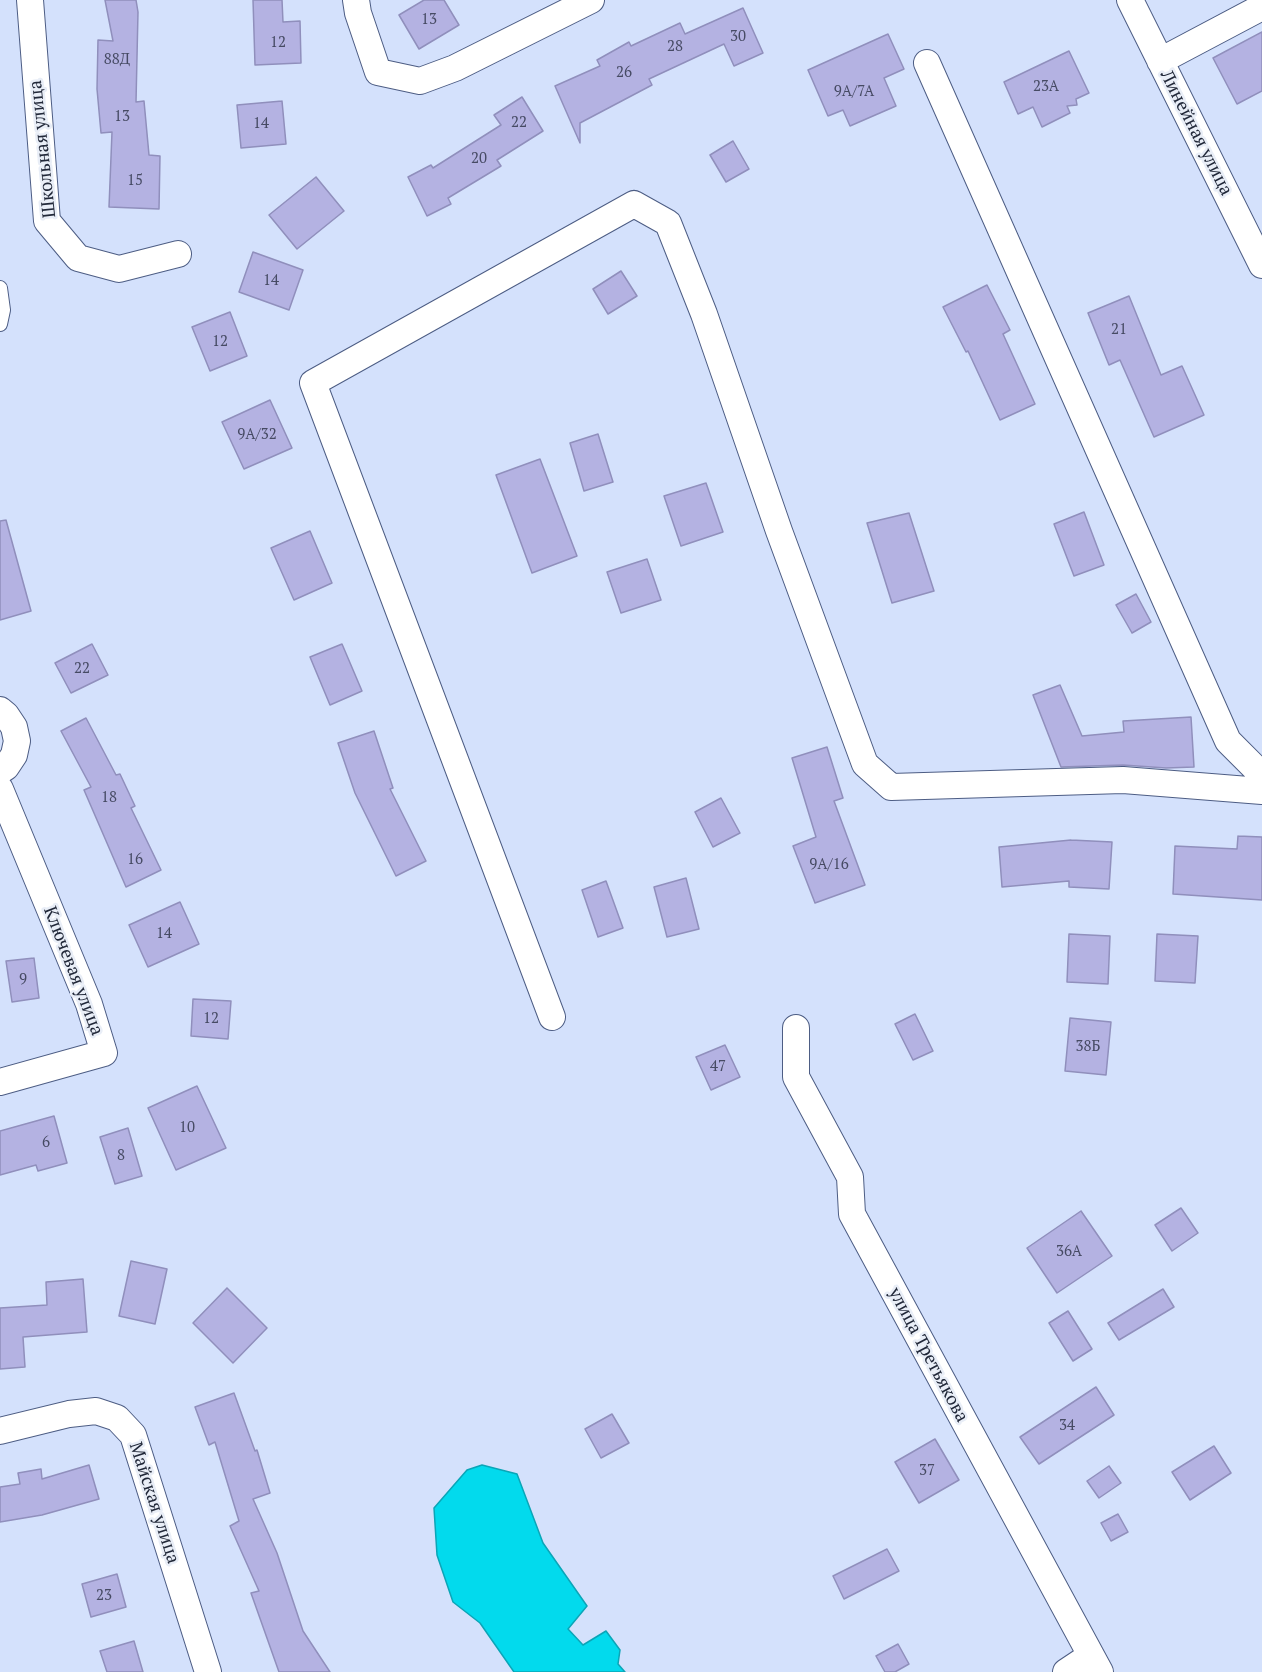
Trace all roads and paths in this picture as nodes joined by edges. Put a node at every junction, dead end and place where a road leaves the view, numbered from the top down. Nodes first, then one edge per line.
1 (30, 0) edge
2 (356, 0) edge
3 (591, 0) edge
4 (1130, 0) edge
5 (1262, 7) edge
6 (1160, 61) junction
7 (927, 63) dead end
8 (1260, 253) edge
9 (178, 254) dead end
10 (0, 288) edge
11 (0, 324) edge
12 (0, 710) edge
13 (0, 771) edge
14 (1262, 775) edge
15 (0, 789) edge
16 (1262, 791) edge
17 (552, 1017) dead end
18 (796, 1028) dead end
19 (0, 1082) edge
20 (0, 1431) edge
21 (1095, 1664) edge
22 (208, 1672) edge
23 (1066, 1672) edge

1 - 9 street, Школьная улица
2 - 3 street
4 - 6 street, Линейная улица
5 - 6 street
6 - 8 street, Линейная улица
7 - 14 street
10 - 11 lane
12 - 13 street
15 - 19 street, Ключевая улица
16 - 17 street
18 - 21 street, улица Третьякова
20 - 22 street, Майская улица
21 - 23 street

